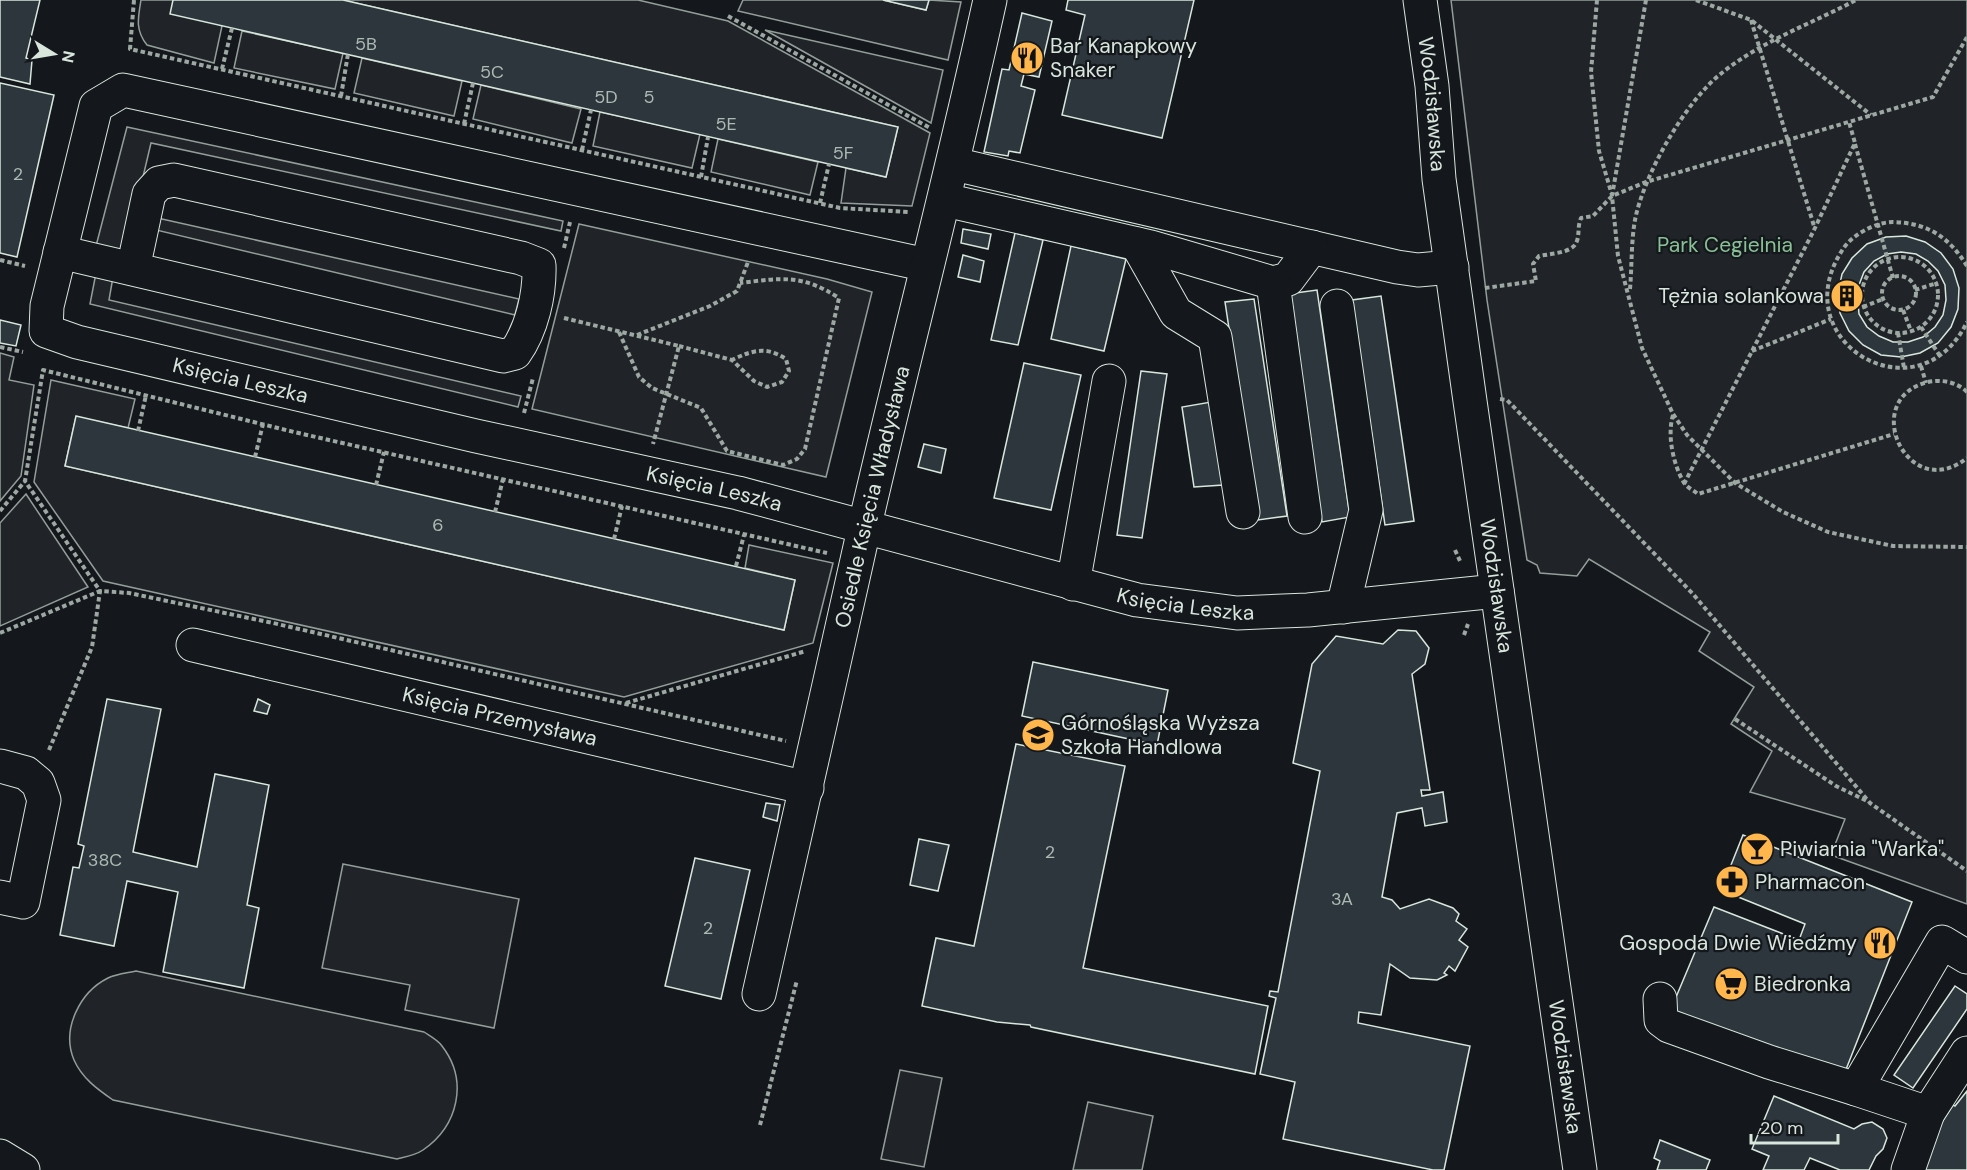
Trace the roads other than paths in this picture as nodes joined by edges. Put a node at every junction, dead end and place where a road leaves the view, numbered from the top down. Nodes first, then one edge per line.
1 (990, 0) edge
2 (1420, 0) edge
3 (954, 165) junction
4 (931, 206) junction
5 (1137, 244) junction
6 (1312, 246) junction
7 (60, 252) junction
8 (927, 265) junction
9 (1452, 267) junction
10 (133, 269) junction
11 (1273, 283) junction
12 (1338, 306) dead end
13 (1109, 381) dead end
14 (1243, 512) dead end
15 (1305, 517) dead end
16 (864, 528) junction
17 (1073, 584) junction
18 (1497, 591) junction
19 (1343, 607) junction
20 (192, 645) dead end
21 (0, 766) edge
22 (807, 788) junction
23 (0, 897) edge
24 (1967, 957) edge
25 (759, 994) dead end
26 (1660, 999) dead end
27 (1967, 1053) edge
28 (1856, 1089) junction
29 (1928, 1113) junction
30 (0, 1156) edge
31 (23, 1170) edge
32 (1580, 1170) edge
33 (1908, 1170) edge

1 - 3 street, Osiedle Księcia Władysława
2 - 9 street, Wodzisławska
3 - 4 street, Osiedle Księcia Władysława
3 - 6 street
4 - 5 street
4 - 8 street, Osiedle Księcia Władysława
5 - 11 street
5 - 14 street
6 - 9 street
6 - 11 street
7 - 8 street, Księcia Leszka
7 - 10 street
7 - 16 street, Księcia Leszka
8 - 16 street, Osiedle Księcia Władysława
9 - 18 street, Wodzisławska
10 - 10 street
11 - 15 street
12 - 19 street
13 - 17 street
16 - 17 street, Księcia Leszka
16 - 22 street, Osiedle Księcia Władysława
17 - 19 street, Księcia Leszka
18 - 19 street, Księcia Leszka
18 - 32 street, Wodzisławska
20 - 22 street, Księcia Przemysława
21 - 23 street
22 - 25 street, Osiedle Księcia Władysława
24 - 28 street
26 - 28 street
27 - 29 street
28 - 29 street
29 - 33 street
30 - 31 street

